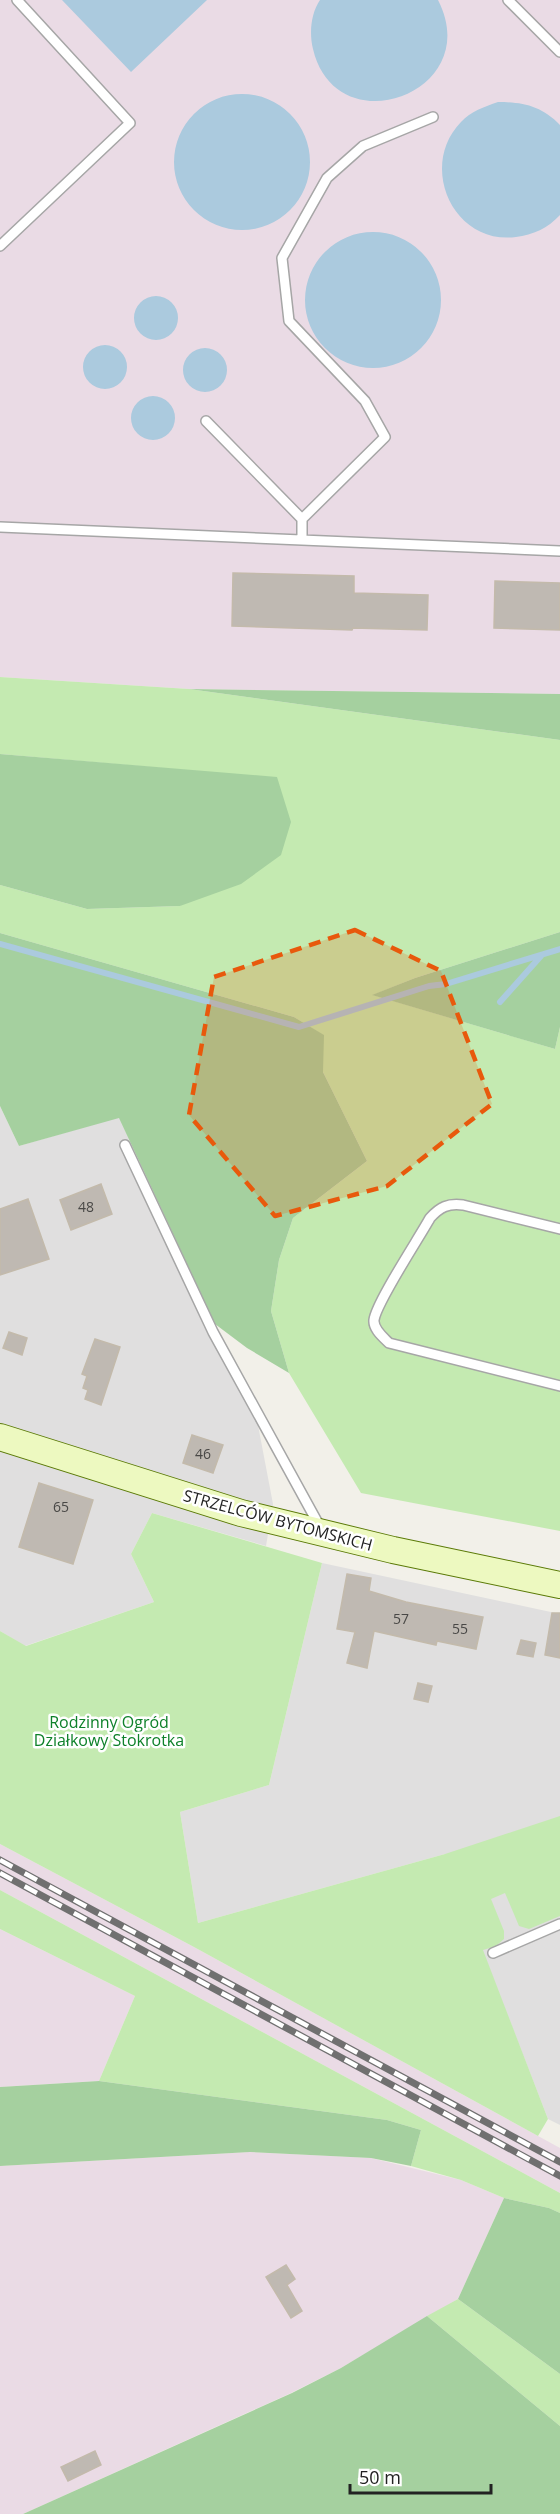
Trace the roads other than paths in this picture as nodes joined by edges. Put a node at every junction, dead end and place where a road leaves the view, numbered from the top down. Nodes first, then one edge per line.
1 (16, 0) edge
2 (508, 0) edge
3 (560, 52) edge
4 (433, 117) dead end
5 (0, 246) edge
6 (206, 421) dead end
7 (302, 519) junction
8 (0, 527) edge
9 (302, 540) junction
10 (560, 551) edge
11 (125, 1145) dead end
12 (560, 1228) edge
13 (560, 1386) edge
14 (0, 1437) edge
15 (324, 1534) junction
16 (560, 1585) edge
17 (560, 1924) edge
18 (493, 1953) dead end

1 - 5 lane
2 - 3 lane
4 - 7 lane
6 - 7 lane
7 - 9 lane
8 - 9 lane
9 - 10 lane
11 - 15 lane
12 - 13 lane
14 - 15 street, STRZELCÓW BYTOMSKICH
15 - 16 street, STRZELCÓW BYTOMSKICH
17 - 18 lane

